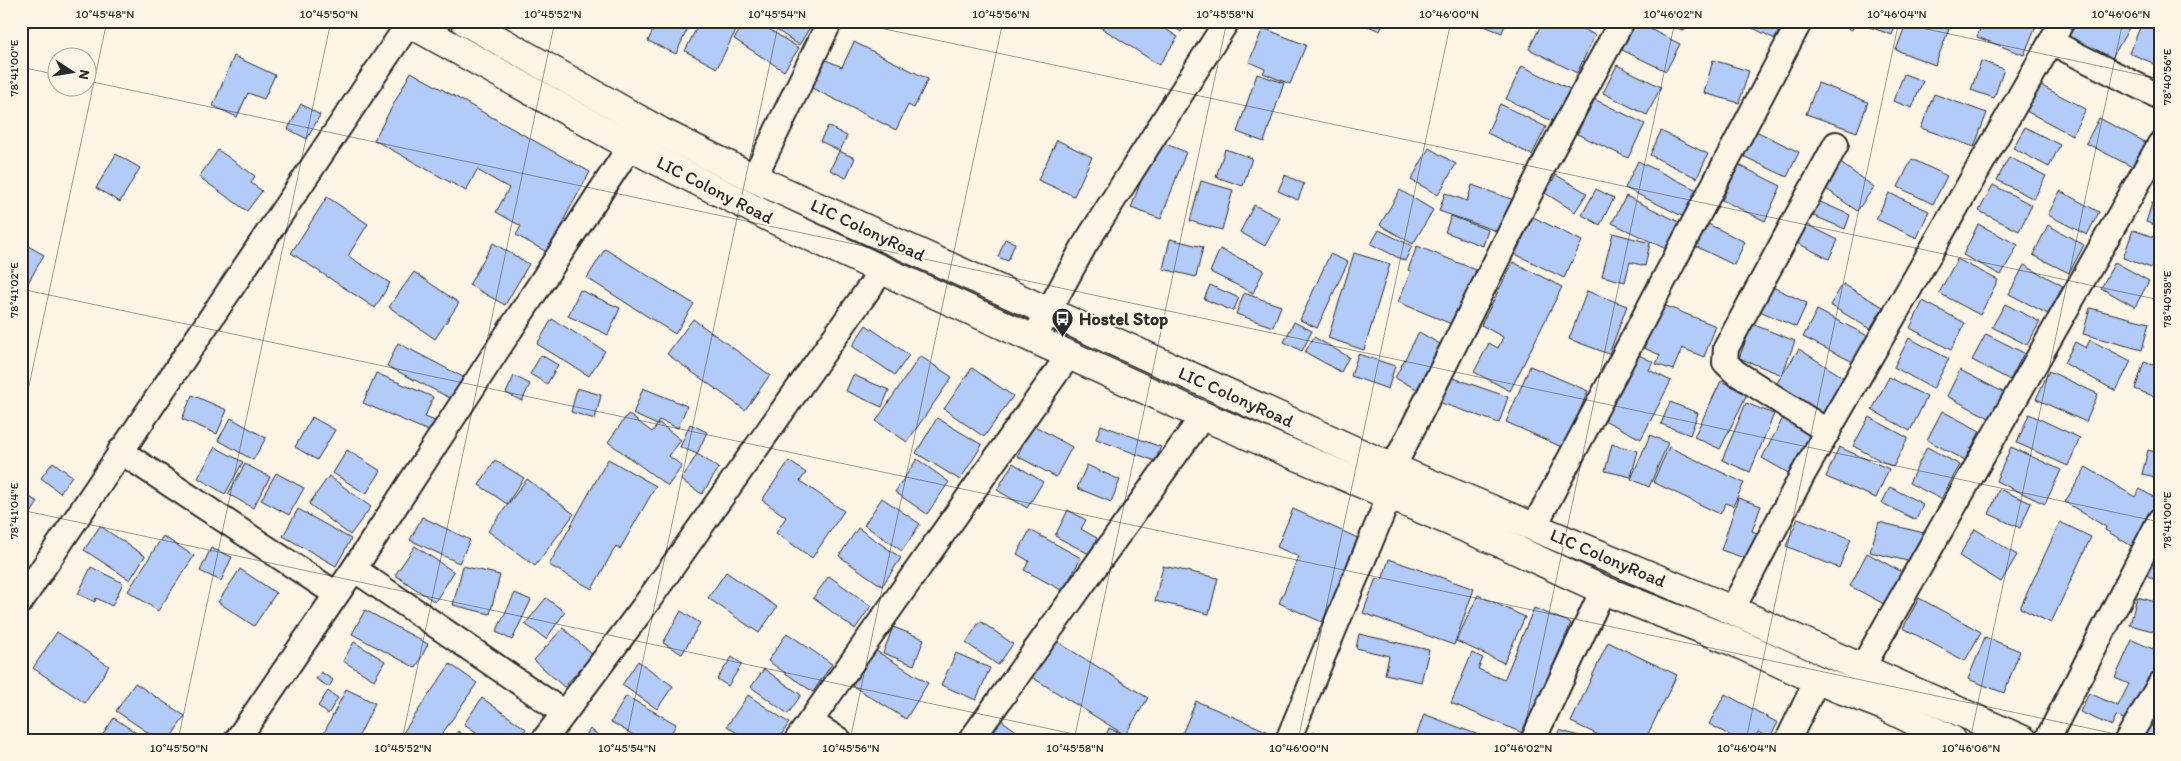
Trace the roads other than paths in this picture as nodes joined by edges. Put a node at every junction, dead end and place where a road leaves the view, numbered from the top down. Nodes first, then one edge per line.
1 (466, 21) edge
2 (830, 21) edge
3 (1227, 21) edge
4 (1622, 21) edge
5 (1800, 21) edge
6 (2062, 21) edge
7 (408, 22) edge
8 (2051, 42) junction
9 (2160, 97) edge
10 (661, 132) junction
11 (1836, 144) dead end
12 (2160, 144) edge
13 (640, 150) junction
14 (754, 178) junction
15 (882, 270) junction
16 (1048, 312) junction
17 (1034, 338) junction
18 (1069, 355) junction
19 (1203, 416) junction
20 (1828, 432) junction
21 (120, 451) junction
22 (1393, 468) junction
23 (1389, 496) junction
24 (2160, 520) edge
25 (1534, 527) junction
26 (1582, 548) junction
27 (354, 569) junction
28 (1569, 575) junction
29 (1603, 590) junction
30 (336, 594) junction
31 (21, 601) edge
32 (1732, 610) junction
33 (1862, 668) junction
34 (1817, 680) junction
35 (2160, 684) edge
36 (564, 713) junction
37 (804, 731) edge
38 (237, 740) edge
39 (544, 740) edge
40 (839, 740) edge
41 (970, 740) edge
42 (1288, 740) edge
43 (1533, 740) edge
44 (1788, 740) edge
45 (1952, 740) edge
46 (2023, 740) edge
47 (2047, 740) edge
48 (2126, 740) edge

1 - 10 main road, LIC ColonyRoad
2 - 14 street
3 - 16 street
4 - 22 street
5 - 25 street
6 - 8 street
7 - 13 main road, LIC Colony Road
7 - 21 street
8 - 9 street
8 - 20 street
10 - 13 main road
10 - 14 main road, LIC ColonyRoad
11 - 20 street
12 - 33 street
13 - 15 main road, LIC Colony Road
13 - 27 street
14 - 16 main road, LIC ColonyRoad
15 - 17 main road, LIC Colony Road
15 - 36 street
16 - 17 street
16 - 22 main road, LIC ColonyRoad
17 - 18 main road, LIC ColonyRoad
18 - 19 main road, LIC ColonyRoad
18 - 37 street
19 - 23 main road, LIC ColonyRoad
19 - 41 street
20 - 32 street
21 - 30 street
21 - 31 street
22 - 25 main road, LIC ColonyRoad
23 - 28 main road, LIC ColonyRoad
23 - 42 street
24 - 47 street
25 - 26 main road, LIC ColonyRoad
26 - 28 main road
26 - 32 main road, LIC ColonyRoad
27 - 30 street
27 - 36 street
28 - 29 main road, LIC ColonyRoad
29 - 34 main road, LIC ColonyRoad
29 - 43 street
30 - 38 street
32 - 33 main road, LIC ColonyRoad
33 - 46 main road, LIC ColonyRoad
34 - 44 street
34 - 45 main road, LIC ColonyRoad
35 - 48 street
36 - 39 street
37 - 40 street

